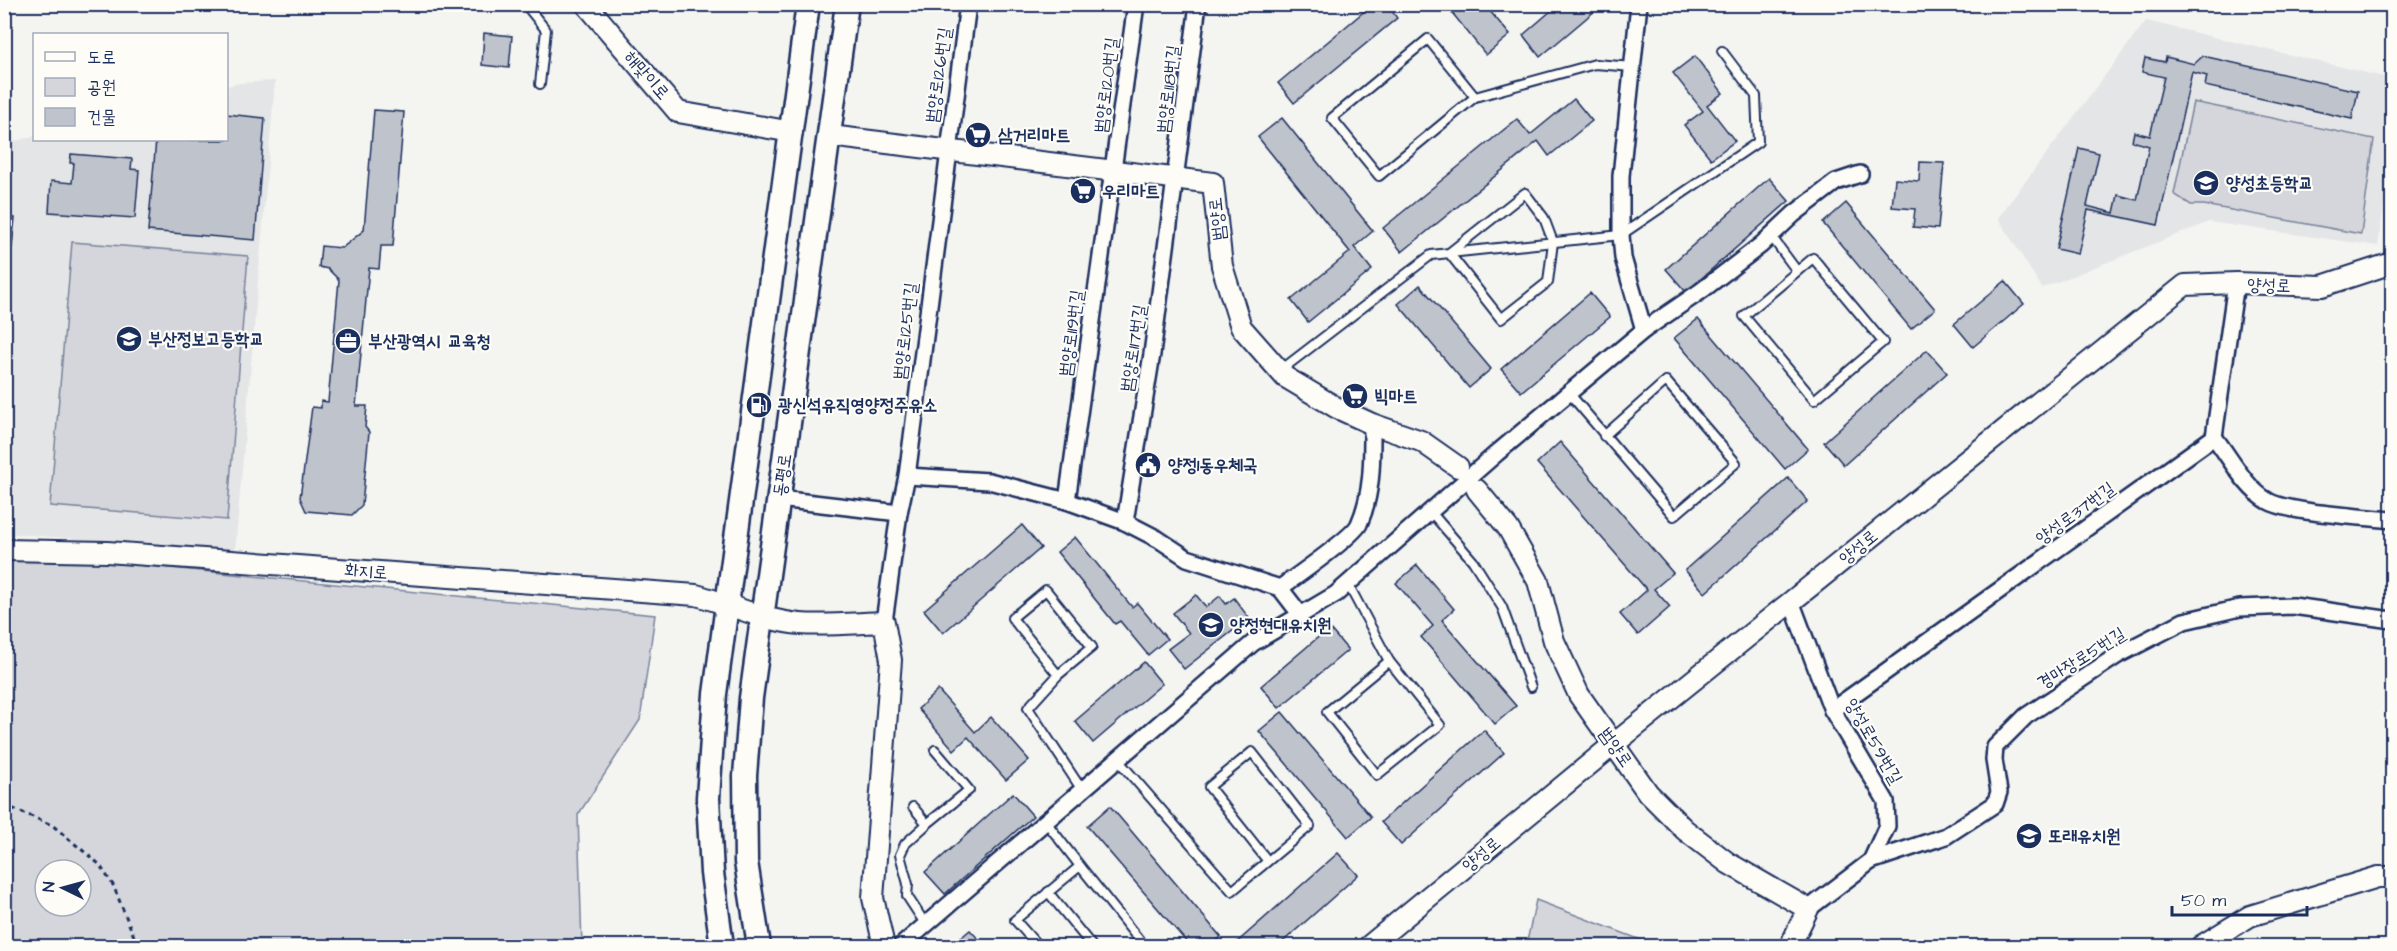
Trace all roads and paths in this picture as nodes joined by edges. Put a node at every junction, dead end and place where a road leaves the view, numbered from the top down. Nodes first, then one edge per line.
1 (525, 4) edge
2 (586, 4) edge
3 (808, 4) edge
4 (847, 4) edge
5 (968, 4) edge
6 (1136, 4) edge
7 (1198, 4) edge
8 (1639, 4) edge
9 (1722, 51) dead end
10 (1633, 67) junction
11 (540, 84) dead end
12 (1475, 97) junction
13 (792, 132) junction
14 (830, 136) junction
15 (947, 151) junction
16 (1114, 171) junction
17 (1860, 174) dead end
18 (1177, 178) junction
19 (1621, 235) junction
20 (1771, 236) junction
21 (1553, 242) junction
22 (1449, 253) junction
23 (2392, 263) edge
24 (1797, 271) junction
25 (2235, 284) junction
26 (1644, 330) junction
27 (1280, 370) junction
28 (1569, 393) junction
29 (1372, 424) junction
30 (1604, 436) junction
31 (2214, 437) junction
32 (1458, 467) dead end
33 (907, 476) junction
34 (1477, 490) dead end
35 (779, 499) junction
36 (1067, 501) junction
37 (1430, 511) junction
38 (899, 513) junction
39 (2392, 520) edge
40 (1125, 522) junction
41 (4, 550) edge
42 (1348, 584) junction
43 (1280, 588) junction
44 (1791, 601) junction
45 (727, 603) junction
46 (1300, 614) junction
47 (761, 616) junction
48 (2392, 620) edge
49 (884, 622) junction
50 (1389, 662) junction
51 (1058, 675) junction
52 (1531, 687) dead end
53 (1832, 711) junction
54 (1614, 744) junction
55 (935, 750) dead end
56 (1118, 760) junction
57 (1082, 790) junction
58 (4, 805) edge
59 (913, 807) dead end
60 (1046, 822) junction
61 (927, 825) junction
62 (1267, 860) junction
63 (1870, 861) junction
64 (1080, 866) junction
65 (2392, 877) edge
66 (1048, 892) junction
67 (1808, 909) junction
68 (926, 925) junction
69 (138, 946) edge
70 (723, 946) edge
71 (759, 946) edge
72 (884, 946) edge
73 (901, 946) edge
74 (1038, 946) edge
75 (1092, 946) edge
76 (1144, 946) edge
77 (1369, 946) edge
78 (1790, 946) edge
79 (2201, 946) edge

1 - 11 lane
2 - 13 street, 해맞이로
3 - 13 main road, 동평로
4 - 14 main road, 동평로
5 - 15 street, 범양로126번길
6 - 16 street, 범양로120번길
7 - 18 street, 범양로118번길
8 - 10 street
9 - 19 lane
10 - 12 lane
10 - 19 street
12 - 12 lane
13 - 45 main road, 동평로
14 - 15 street, 범양로
14 - 35 main road, 동평로
15 - 16 street, 범양로
15 - 33 street, 범양로125번길
16 - 18 street, 범양로
16 - 36 street, 범양로119번길
17 - 20 street
18 - 27 street, 범양로
18 - 40 street, 범양로117번길
19 - 21 lane
19 - 26 street
20 - 24 lane
20 - 26 street
21 - 22 lane
21 - 22 lane
21 - 22 lane
22 - 27 lane
23 - 25 street, 양성로
24 - 24 lane
25 - 31 street
25 - 44 street, 양성로
26 - 28 street
27 - 29 street, 범양로
28 - 30 lane
28 - 37 street
29 - 32 street, 범양로
29 - 43 street
30 - 30 lane
31 - 39 street
31 - 53 street, 양성로37번길
33 - 36 street
33 - 38 street, 범양로125번길
34 - 54 street, 범양로
35 - 38 street
35 - 47 main road, 동평로
36 - 40 street
37 - 42 street
37 - 52 lane
38 - 49 street, 범양로125번길
40 - 43 street
41 - 45 street, 화지로
42 - 46 street
42 - 50 lane
43 - 46 street
44 - 53 street, 양성로59번길
44 - 54 street, 양성로
45 - 47 street, 화지로
45 - 70 main road, 동평로
46 - 56 street
47 - 49 street, 화지로
47 - 71 main road, 동평로
48 - 63 street, 경마장로5번길
49 - 72 street
50 - 50 lane
51 - 51 lane
51 - 57 lane
53 - 63 street, 양성로59번길
54 - 67 street, 범양로
54 - 77 street, 양성로
55 - 61 lane
56 - 57 street
56 - 62 lane
57 - 60 street
58 - 69 path
59 - 61 lane
60 - 64 lane
60 - 68 street
61 - 68 lane
62 - 62 lane
63 - 67 street, 양성로59번길
64 - 66 lane
64 - 76 lane
65 - 79 street
66 - 74 lane
66 - 75 lane
67 - 78 street
68 - 73 street

